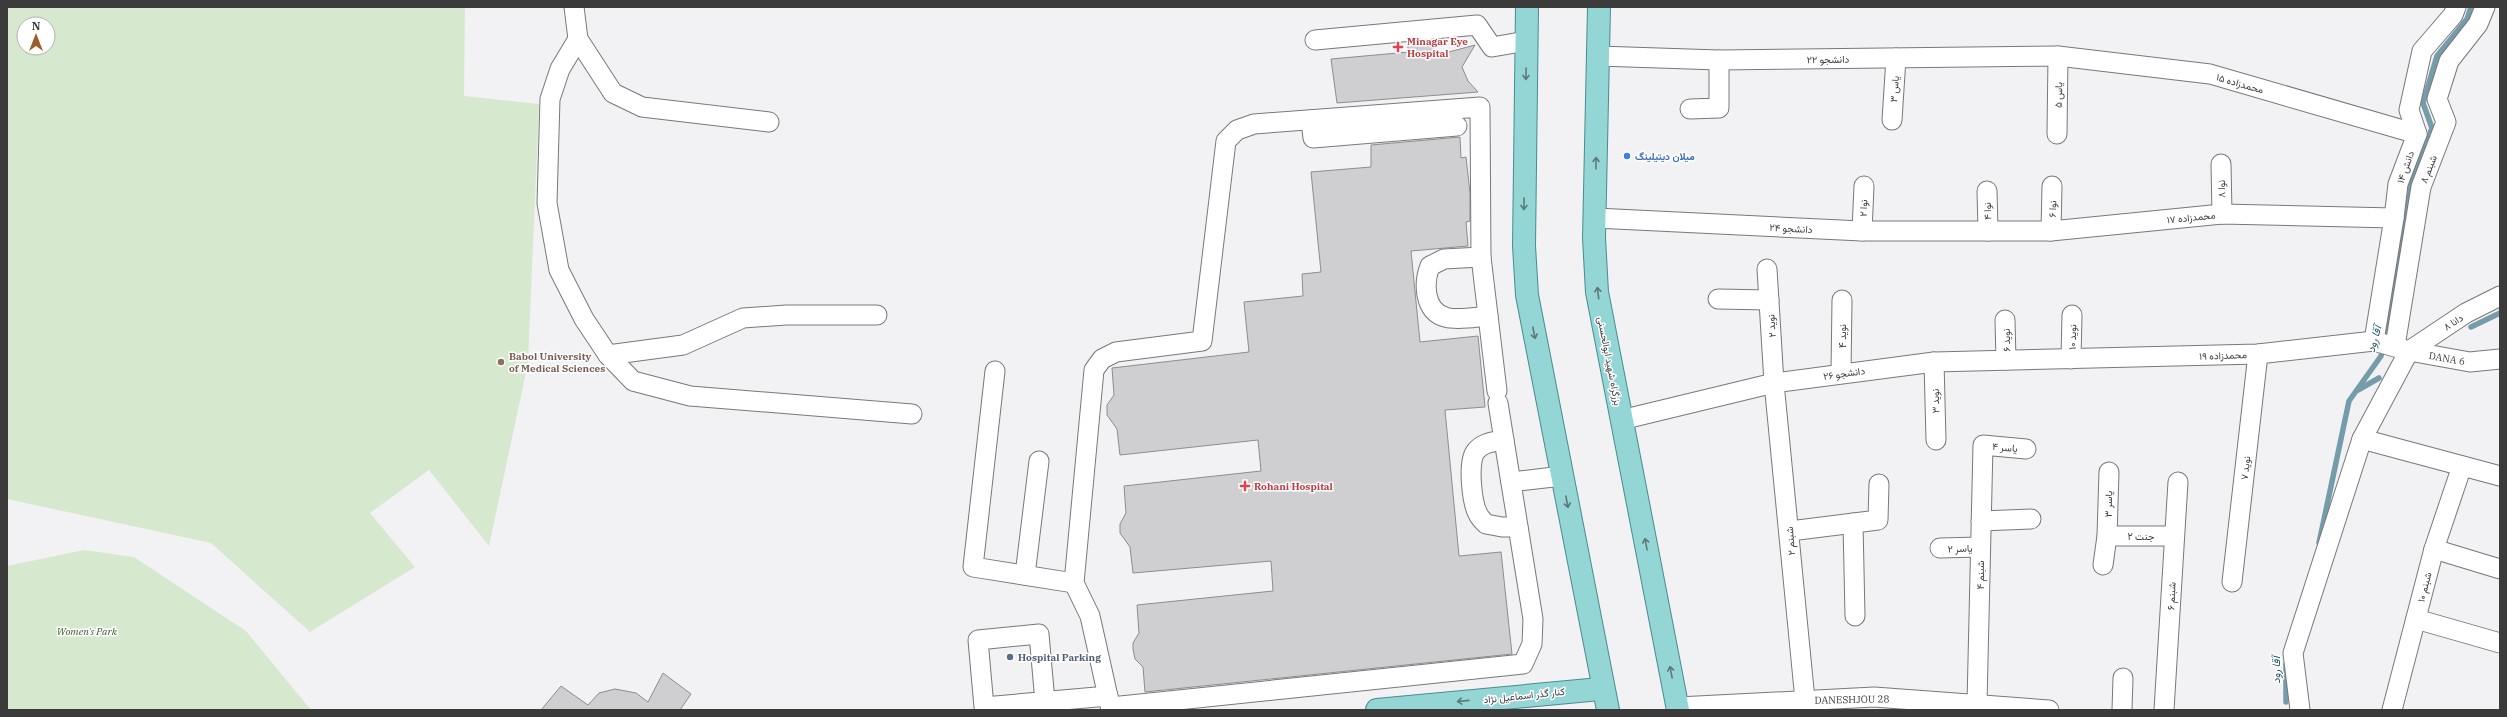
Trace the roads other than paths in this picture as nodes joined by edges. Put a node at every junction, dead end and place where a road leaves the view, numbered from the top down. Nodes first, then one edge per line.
1 (574, 7) edge
2 (1527, 7) edge
3 (1599, 7) edge
4 (2456, 7) edge
5 (2485, 7) edge
6 (578, 38) junction
7 (1315, 40) dead end
8 (1526, 41) junction
9 (1598, 56) junction
10 (2058, 56) junction
11 (1896, 58) junction
12 (1719, 60) junction
13 (1690, 109) dead end
14 (1311, 120) junction
15 (1892, 120) dead end
16 (769, 122) dead end
17 (1457, 126) dead end
18 (2057, 134) dead end
19 (2417, 134) junction
20 (2221, 164) dead end
21 (1864, 186) dead end
22 (2052, 186) dead end
23 (1986, 191) dead end
24 (2222, 214) junction
25 (1595, 218) junction
26 (2394, 218) junction
27 (1862, 231) junction
28 (1988, 231) junction
29 (2051, 231) junction
30 (1481, 257) junction
31 (1767, 269) dead end
32 (2500, 296) edge
33 (1718, 299) dead end
34 (1769, 300) junction
35 (1842, 300) dead end
36 (877, 315) dead end
37 (2072, 315) dead end
38 (1488, 316) junction
39 (2005, 320) dead end
40 (2374, 340) junction
41 (2402, 349) junction
42 (2258, 354) junction
43 (608, 355) junction
44 (2071, 359) junction
45 (2500, 359) edge
46 (2006, 360) junction
47 (1934, 362) junction
48 (995, 371) dead end
49 (1841, 373) junction
50 (1774, 383) junction
51 (912, 414) dead end
52 (1621, 420) junction
53 (2362, 439) junction
54 (1504, 440) junction
55 (1936, 440) dead end
56 (1983, 445) joint
57 (2026, 449) dead end
58 (1039, 461) dead end
59 (2462, 466) junction
60 (2109, 472) dead end
61 (1562, 476) junction
62 (2500, 476) edge
63 (1511, 482) junction
64 (2178, 482) dead end
65 (1879, 484) dead end
66 (2031, 519) dead end
67 (1981, 521) junction
68 (1853, 523) junction
69 (1518, 527) junction
70 (1790, 531) junction
71 (2107, 536) junction
72 (2174, 536) junction
73 (1980, 547) junction
74 (1940, 548) dead end
75 (2434, 549) junction
76 (2103, 564) dead end
77 (2500, 569) edge
78 (1025, 575) junction
79 (2232, 582) dead end
80 (1074, 583) junction
81 (1855, 616) dead end
82 (2416, 619) junction
83 (1593, 637) junction
84 (2500, 644) edge
85 (2123, 678) dead end
86 (1600, 689) junction
87 (1805, 700) junction
88 (1045, 702) junction
89 (1874, 703) edge
90 (1110, 704) edge
91 (1978, 704) junction
92 (1678, 708) edge
93 (1377, 710) edge
94 (1592, 710) edge
95 (1608, 710) edge
96 (2049, 710) edge
97 (2122, 710) edge
98 (2164, 710) edge
99 (2300, 710) edge
100 (2392, 710) edge

1 - 6 street
2 - 8 main road
3 - 9 main road, بزرگراه شهید ابوالحسنی
4 - 19 street
5 - 41 street, شبنم ۸
6 - 16 street
6 - 43 street
7 - 8 street
8 -> 61 main road
9 - 12 street, دانشجو ۲۲
25 -> 9 main road, بزرگراه شهید ابوالحسنی
10 - 11 street, دانشجو ۲۲
10 - 18 street, یاس ۵
10 - 19 street, محمدزاده ۱۵
11 - 12 street, دانشجو ۲۲
11 - 15 street, یاس ۳
12 - 13 street
14 - 17 street
14 - 30 street
14 - 80 street
19 - 26 street, دانش ۱۴
20 - 24 street, نوا ۸
21 - 27 street, نوا ۲
22 - 29 street, نوا ۶
23 - 28 street, نوا ۴
24 - 26 street, محمدزاده ۱۷
24 - 29 street, محمدزاده ۱۷
25 - 27 street, دانشجو ۲۴
52 -> 25 main road, بزرگراه شهید ابوالحسنی
26 - 40 street, دانش ۱۴
27 - 28 street, دانشجو ۲۴
28 - 29 street, محمدزاده ۱۷
30 - 38 street
30 - 38 street
31 - 34 street, نوید ۲
32 - 41 street, دانا ۸
33 - 34 street
34 - 50 street, نوید ۲
35 - 49 street, نوید ۴
36 - 43 street
37 - 44 street, نوید ۱۰
38 - 54 street
39 - 46 street, نوید ۶
40 - 41 street, DANA 6
40 - 42 street, محمدزاده ۱۹
41 - 45 street, DANA 6
41 - 53 street
42 - 44 street, محمدزاده ۱۹
42 - 79 street, نوید ۷
43 - 51 street
44 - 46 street, دانشجو ۲۶
46 - 47 street, دانشجو ۲۶
47 - 49 street, دانشجو ۲۶
47 - 55 street, نوید ۳
48 - 78 street
49 - 50 street, دانشجو ۲۶
50 - 52 street, دانشجو ۲۶
50 - 70 street, شبنم ۲
92 -> 52 main road, بزرگراه شهید ابوالحسنی
53 - 59 street
53 - 99 street
54 - 63 street
54 - 69 street
56 - 57 street, یاسر ۴
56 - 67 street, شبنم ۴
58 - 78 street
59 - 62 street
59 - 75 street, شبنم ۱۰
60 - 71 street, یاسر ۳
61 - 63 street
61 -> 83 main road
63 - 69 street
64 - 72 street, شبنم ۶
65 - 68 street
66 - 67 street
67 - 73 street, شبنم ۴
68 - 70 street
68 - 81 street
69 - 90 street
70 - 87 street, شبنم ۲
71 - 72 street, جنت ۲
71 - 76 street, یاسر ۳
72 - 98 street, شبنم ۶
73 - 74 street, یاسر ۲
73 - 91 street, شبنم ۴
75 - 77 street
75 - 82 street, شبنم ۱۰
78 - 80 street
80 - 90 street
82 - 84 street
82 - 100 street, شبنم ۱۰
83 - 86 main road
83 - 95 main road
85 - 97 street
86 -> 93 main road, کنار گذر اسماعیل نژاد
86 - 94 main road
87 - 89 street, DANESHJOU 28
87 - 92 street, DANESHJOU 28
88 - 88 street
88 - 90 street
89 - 91 street, DANESHJOU 28
91 - 96 street, DANESHJOU 28

